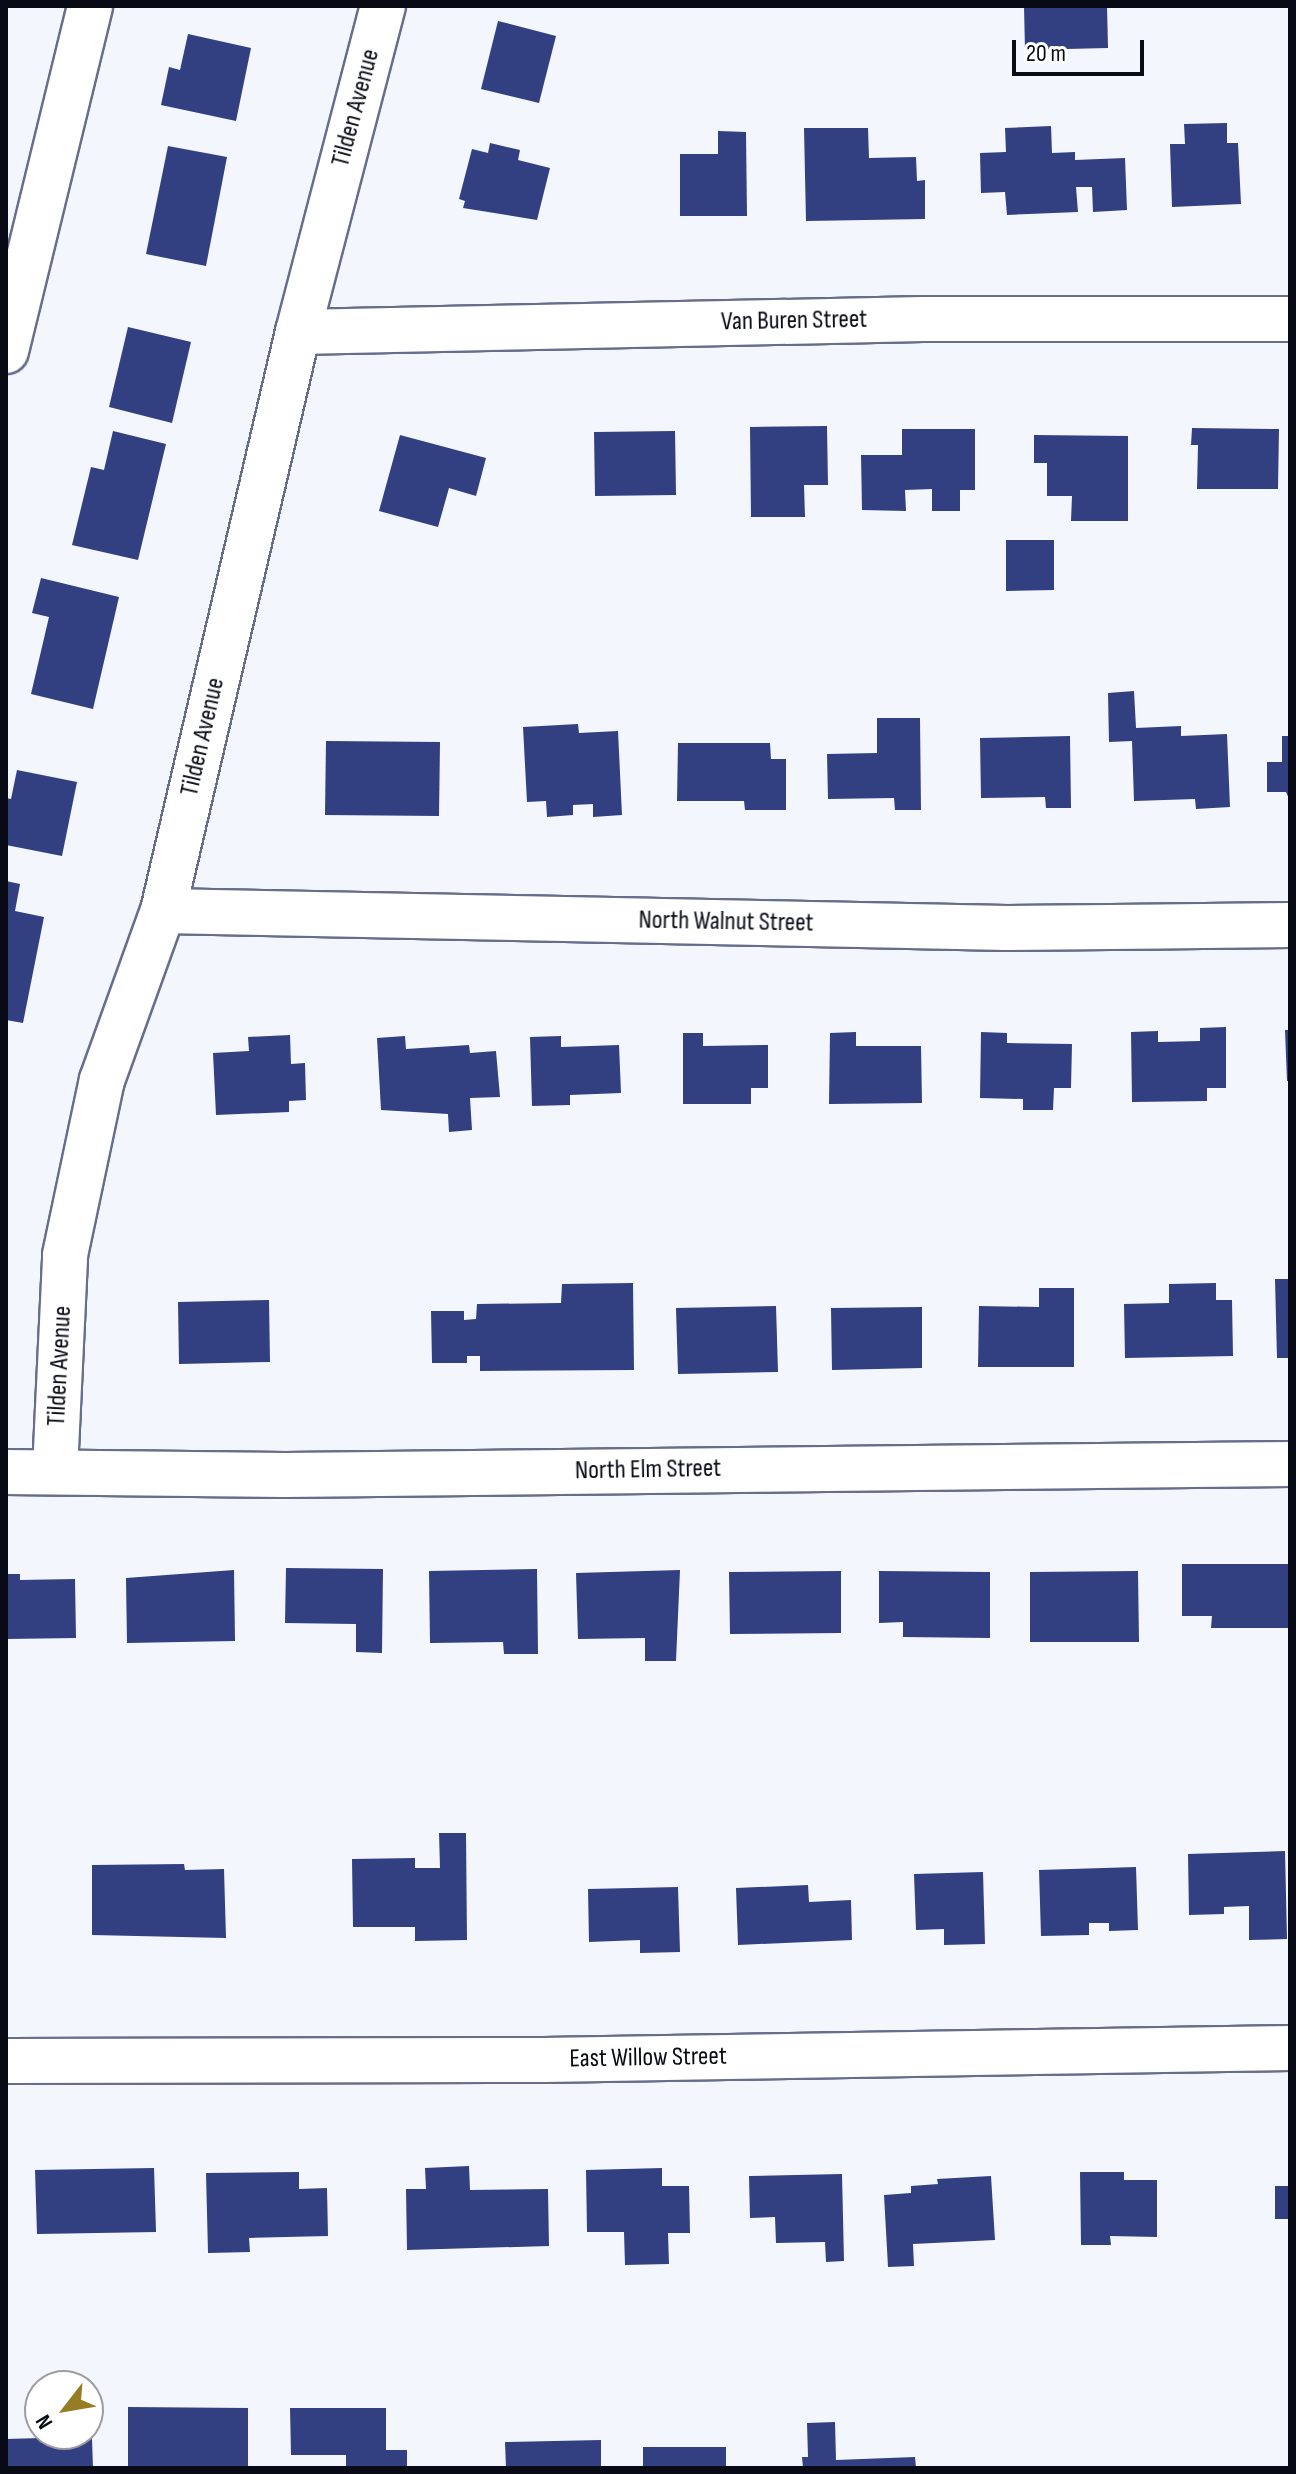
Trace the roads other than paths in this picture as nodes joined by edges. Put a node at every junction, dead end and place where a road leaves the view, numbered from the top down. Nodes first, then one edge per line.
1 (90, 6) edge
2 (383, 6) edge
3 (1290, 319) edge
4 (298, 332) junction
5 (6, 351) edge
6 (163, 911) junction
7 (1290, 925) edge
8 (1290, 1464) edge
9 (55, 1471) junction
10 (6, 1472) edge
11 (1290, 2048) edge
12 (6, 2061) edge

1 - 5 street
2 - 4 street, Tilden Avenue
3 - 4 street, Van Buren Street
4 - 6 street, Tilden Avenue
6 - 7 street, North Walnut Street
6 - 9 street, Tilden Avenue
8 - 9 street, North Elm Street
9 - 10 street, North Elm Street
11 - 12 street, East Willow Street

